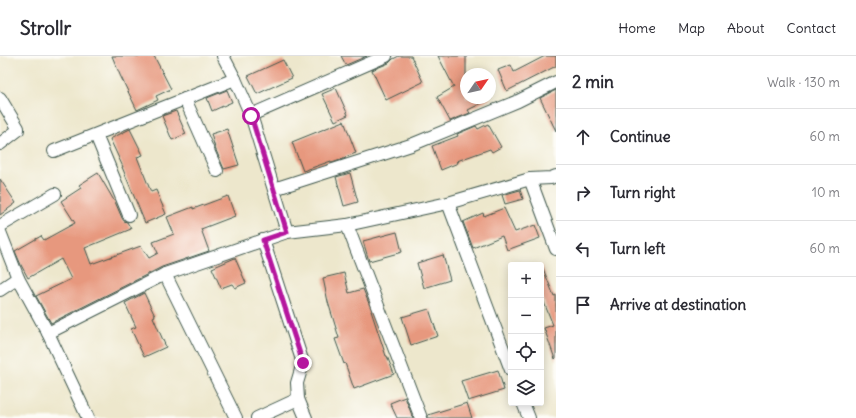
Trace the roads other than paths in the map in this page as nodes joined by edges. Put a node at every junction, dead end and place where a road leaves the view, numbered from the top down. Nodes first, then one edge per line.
1 (223, 56) edge
2 (386, 56) edge
3 (234, 79) junction
4 (556, 82) edge
5 (0, 98) edge
6 (185, 99) junction
7 (251, 116) junction
8 (96, 134) junction
9 (0, 144) edge
10 (54, 151) dead end
11 (217, 171) dead end
12 (556, 176) edge
13 (530, 179) junction
14 (274, 189) junction
15 (55, 194) dead end
16 (448, 203) junction
17 (130, 215) dead end
18 (347, 225) junction
19 (0, 226) edge
20 (0, 232) edge
21 (287, 232) junction
22 (263, 240) junction
23 (556, 249) edge
24 (165, 274) junction
25 (18, 278) junction
26 (0, 290) edge
27 (48, 333) junction
28 (508, 362) edge
29 (298, 399) junction
30 (524, 406) edge
31 (88, 418) edge
32 (236, 418) edge
33 (257, 418) edge
34 (306, 418) edge
35 (421, 418) edge
36 (529, 418) edge

1 - 3 street
2 - 7 street
3 - 6 street
3 - 7 street
4 - 14 street
5 - 9 street
6 - 8 street
6 - 11 street
7 - 14 street
8 - 10 street
8 - 17 street
12 - 13 street
13 - 16 street
13 - 23 street
14 - 21 street
15 - 19 street
16 - 18 street
16 - 28 street
18 - 21 street
18 - 35 street
20 - 25 street
21 - 22 street
22 - 24 street
22 - 29 street
24 - 27 street
24 - 32 street
25 - 26 street
25 - 27 street
27 - 31 street
29 - 33 street
29 - 34 street
30 - 36 street

